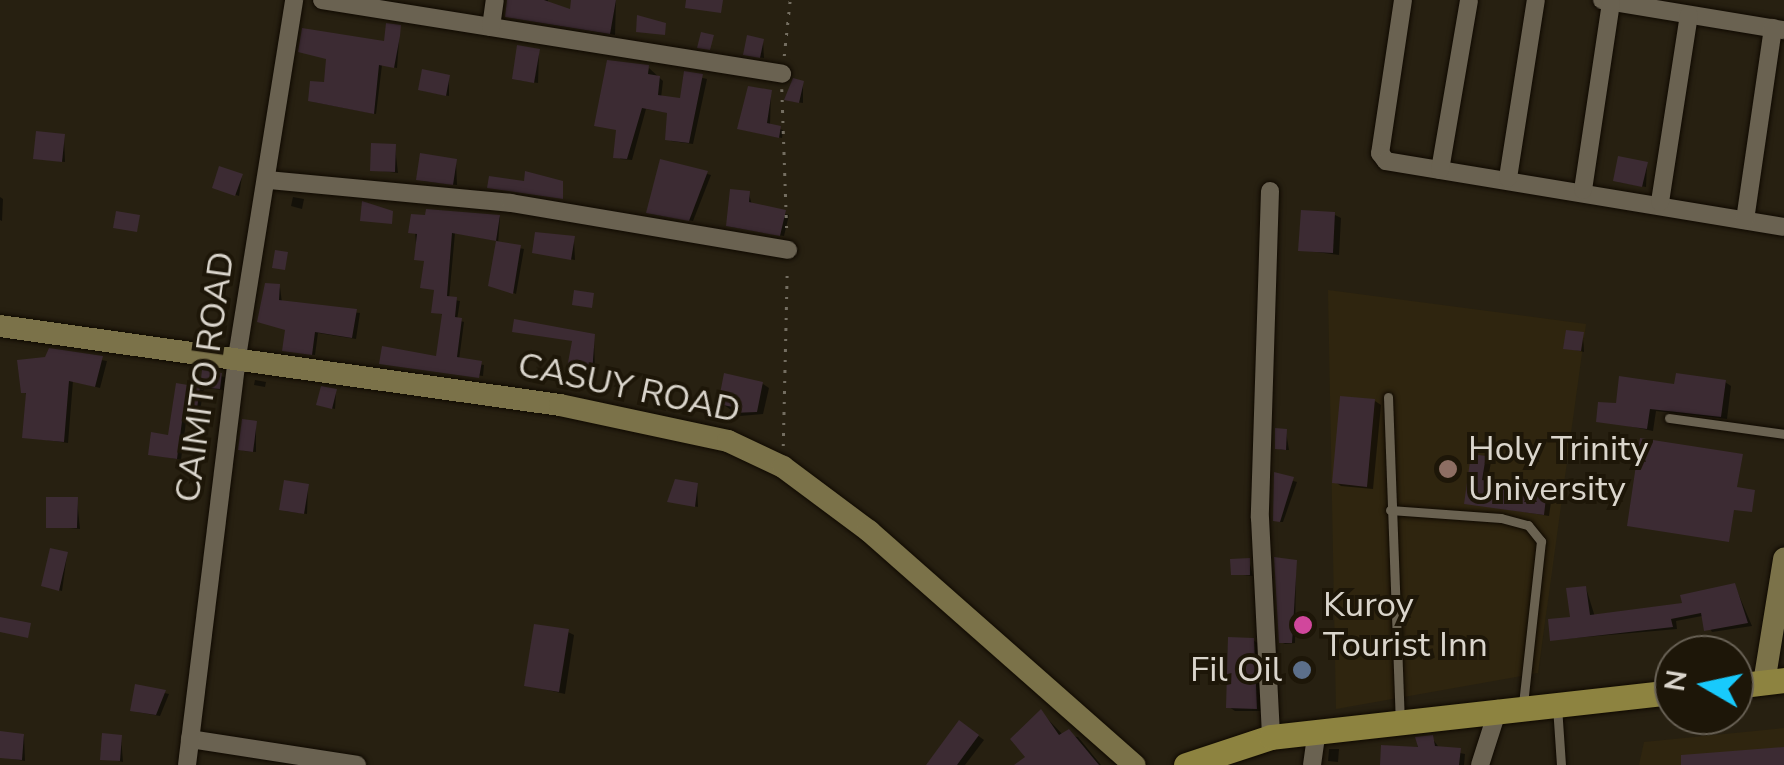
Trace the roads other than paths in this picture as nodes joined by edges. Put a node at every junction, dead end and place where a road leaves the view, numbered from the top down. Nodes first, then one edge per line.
1 (294, 0) edge
2 (322, 0) edge
3 (495, 0) edge
4 (1403, 0) edge
5 (1470, 0) edge
6 (1536, 0) edge
7 (1606, 1) edge
8 (1690, 14) junction
9 (491, 27) junction
10 (1779, 29) edge
11 (782, 74) dead end
12 (1440, 170) junction
13 (1508, 178) junction
14 (268, 180) junction
15 (1582, 190) junction
16 (1270, 191) dead end
17 (1660, 202) junction
18 (1745, 220) junction
19 (1784, 227) edge
20 (788, 250) dead end
21 (0, 326) edge
22 (237, 358) junction
23 (1388, 397) dead end
24 (1669, 418) dead end
25 (1784, 434) edge
26 (1390, 510) junction
27 (1784, 559) edge
28 (1774, 682) edge
29 (1654, 694) edge
30 (1556, 703) junction
31 (1510, 708) junction
32 (1400, 720) junction
33 (1317, 730) junction
34 (1271, 736) junction
35 (190, 739) junction
36 (187, 765) edge
37 (357, 765) edge
38 (1134, 765) edge
39 (1186, 765) edge
40 (1312, 765) edge
41 (1480, 765) edge
42 (1562, 765) edge

1 - 14 street, CAIMITO ROAD
2 - 9 street
3 - 9 street
4 - 12 street
5 - 12 street
6 - 13 street
7 - 8 street
7 - 15 street
8 - 10 street
8 - 17 street
9 - 11 street
10 - 18 street
12 - 13 street
13 - 15 street
14 - 20 street
14 - 22 street, CAIMITO ROAD
15 - 17 street
16 - 34 street
17 - 18 street
18 - 19 street
21 - 22 street, CASUY ROAD
22 - 35 street, CAIMITO ROAD
22 - 38 street, CASUY ROAD
23 - 26 lane
24 - 25 lane
26 - 31 lane
26 - 32 lane
27 - 28 street
29 - 30 main road
30 - 31 main road
30 - 42 lane
31 - 32 main road
31 - 41 street
32 - 33 main road
33 - 34 main road
33 - 40 street
34 - 39 main road
35 - 36 street, CAIMITO ROAD
35 - 37 street

